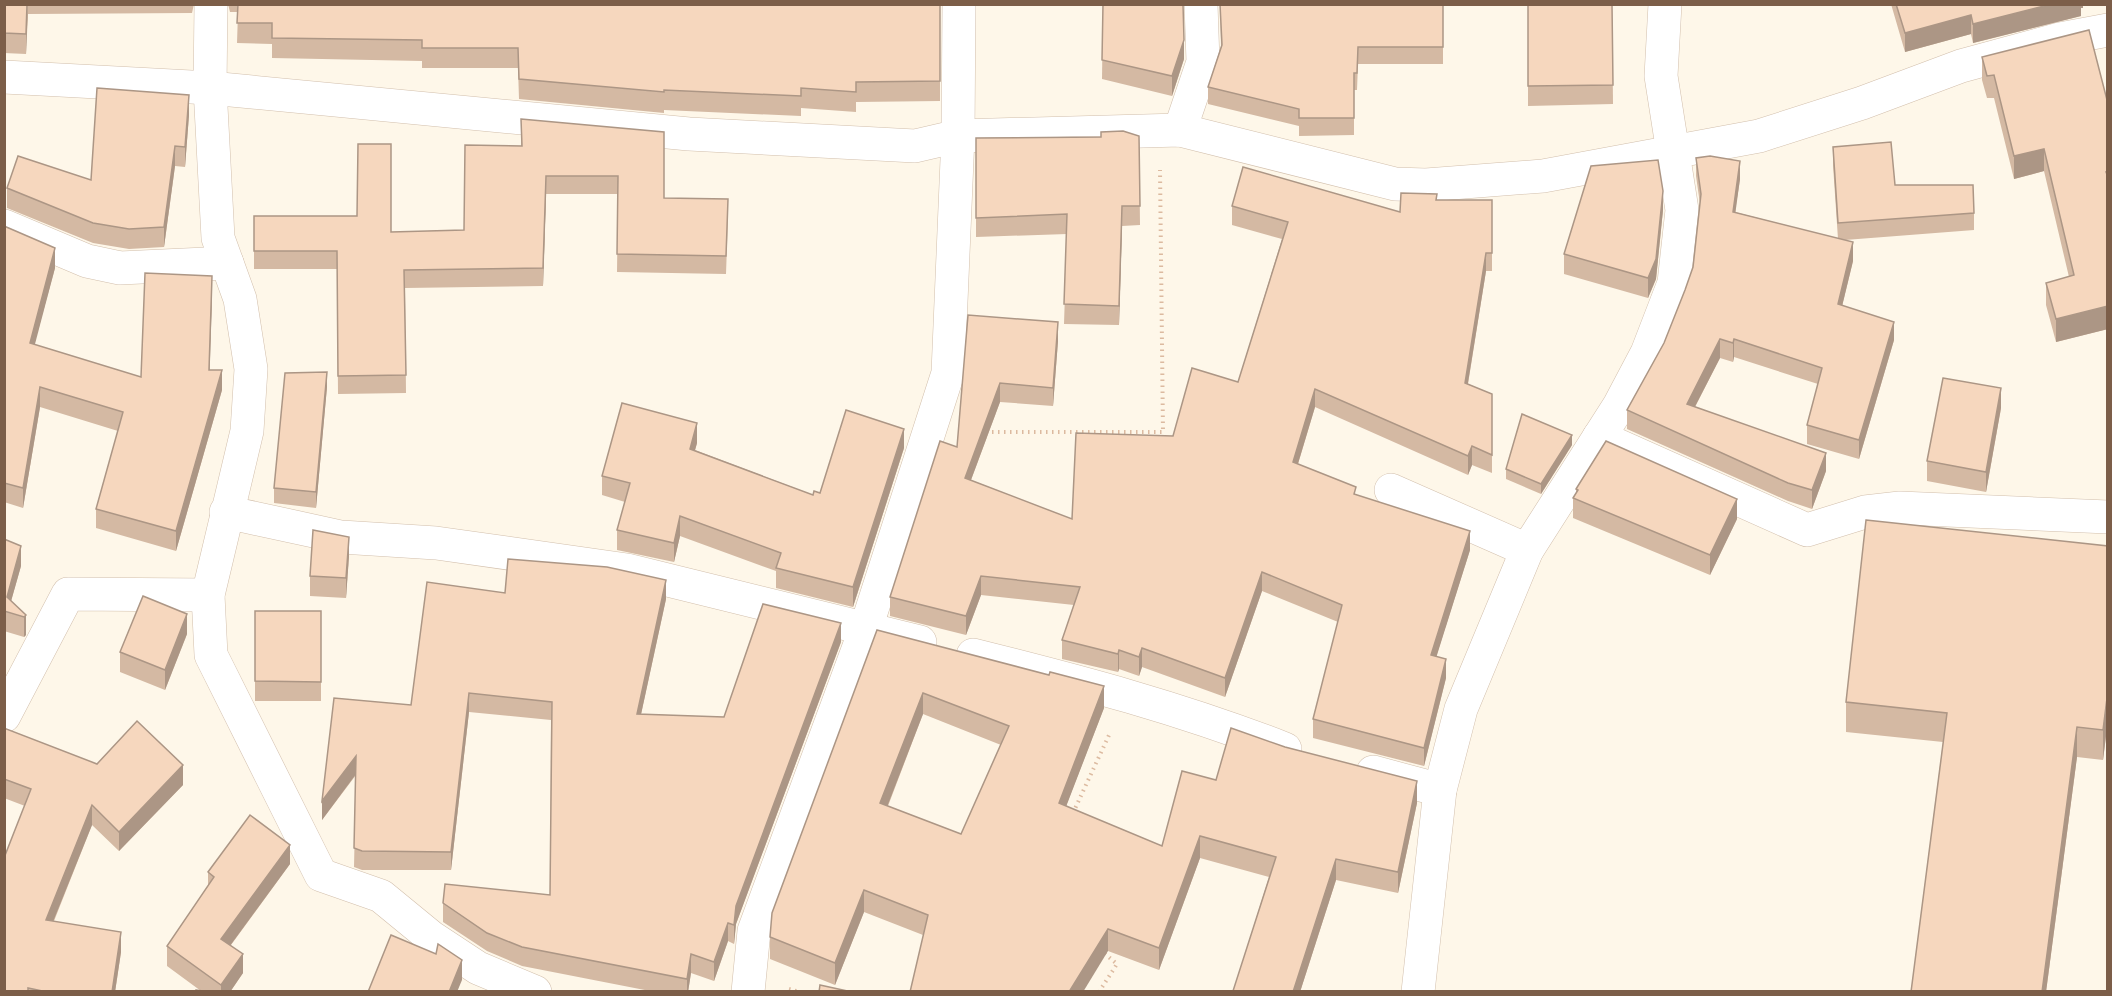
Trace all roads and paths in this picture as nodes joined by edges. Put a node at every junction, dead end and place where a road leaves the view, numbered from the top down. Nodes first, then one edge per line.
1 (211, 4) edge
2 (959, 4) edge
3 (1201, 4) edge
4 (1665, 4) edge
5 (2108, 30) edge
6 (4, 77) edge
7 (210, 88) junction
8 (1180, 130) junction
9 (958, 135) junction
10 (1673, 152) junction
11 (4, 226) edge
12 (227, 263) junction
13 (931, 431) junction
14 (1599, 437) junction
15 (1391, 490) dead end
16 (226, 512) junction
17 (2108, 517) edge
18 (1527, 550) junction
19 (208, 595) junction
20 (867, 628) junction
21 (1127, 694) junction
22 (4, 716) edge
23 (1313, 757) edge
24 (1348, 766) edge
25 (1440, 790) junction
26 (1070, 821) edge
27 (1099, 948) edge
28 (535, 992) edge
29 (748, 992) edge
30 (1099, 992) edge
31 (1418, 992) edge

1 - 7 street
2 - 9 street
3 - 8 street
4 - 10 street
5 - 10 street
6 - 7 street
7 - 9 street
7 - 12 street
8 - 9 street
8 - 10 street
8 - 13 path
9 - 13 street
10 - 14 street
11 - 12 street
12 - 16 street
13 - 20 street
14 - 17 street
14 - 18 street
15 - 18 street
16 - 19 street
16 - 20 street
18 - 25 street
19 - 22 street
19 - 28 street
20 - 21 street
20 - 29 street
21 - 23 street
21 - 26 path
24 - 25 street
25 - 31 street
27 - 30 path

